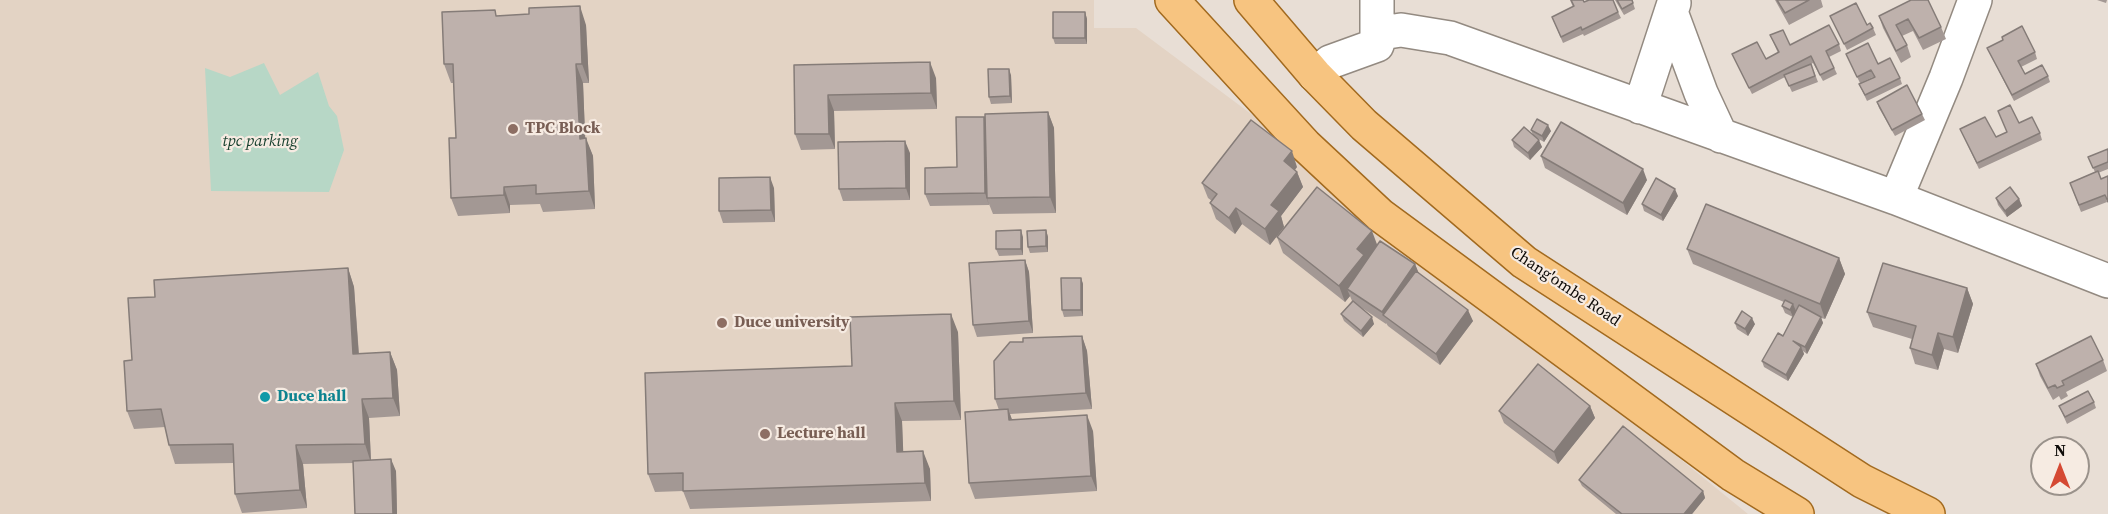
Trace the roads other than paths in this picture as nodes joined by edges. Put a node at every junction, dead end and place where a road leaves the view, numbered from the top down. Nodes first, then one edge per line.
1 (1172, 0) edge
2 (1251, 0) edge
3 (1377, 0) edge
4 (1975, 0) edge
5 (1673, 6) edge
6 (1377, 45) junction
7 (1315, 75) junction
8 (1640, 107) junction
9 (1721, 136) junction
10 (1896, 198) junction
11 (2108, 280) edge
12 (1797, 514) edge
13 (1928, 514) edge

1 - 12 main road
2 - 7 main road, Chang'ombe Road
3 - 6 street
4 - 10 street
5 - 8 street
5 - 9 street
6 - 7 street
6 - 8 street
7 - 13 main road, Chang'ombe Road
8 - 9 street
9 - 10 street
10 - 11 street

